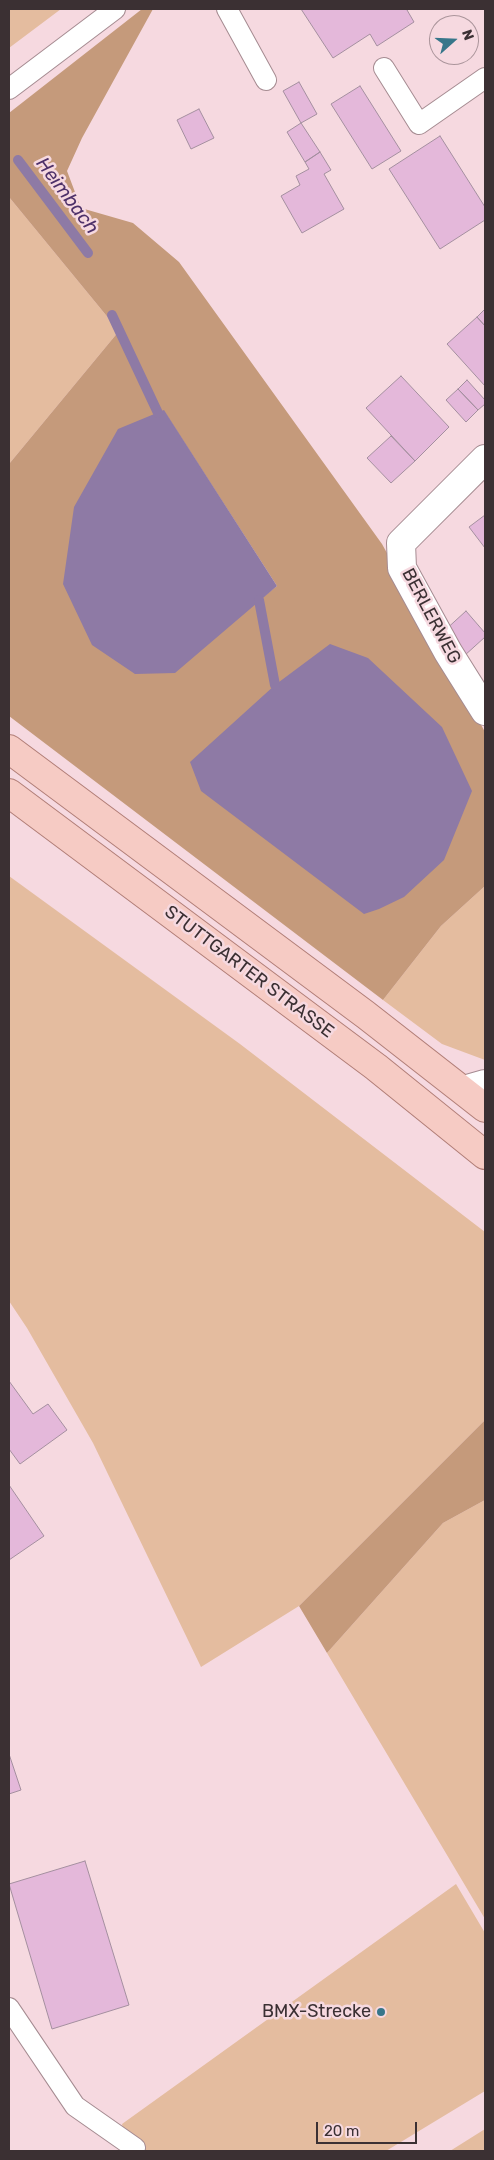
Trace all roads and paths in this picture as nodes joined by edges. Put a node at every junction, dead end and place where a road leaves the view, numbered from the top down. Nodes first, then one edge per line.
1 (115, 9) edge
2 (231, 10) edge
3 (384, 68) dead end
4 (485, 78) edge
5 (266, 80) dead end
6 (9, 89) edge
7 (485, 459) edge
8 (485, 711) edge
9 (9, 750) edge
10 (9, 793) edge
11 (475, 1087) edge
12 (485, 1108) edge
13 (485, 1156) edge
14 (9, 2008) edge
15 (135, 2148) dead end

1 - 6 lane
2 - 5 lane
3 - 4 lane
7 - 8 street, BERLERWEG
9 - 11 main road, STUTTGARTER STRASSE
10 - 13 main road, STUTTGARTER STRASSE
11 - 12 main road, STUTTGARTER STRASSE
14 - 15 lane

